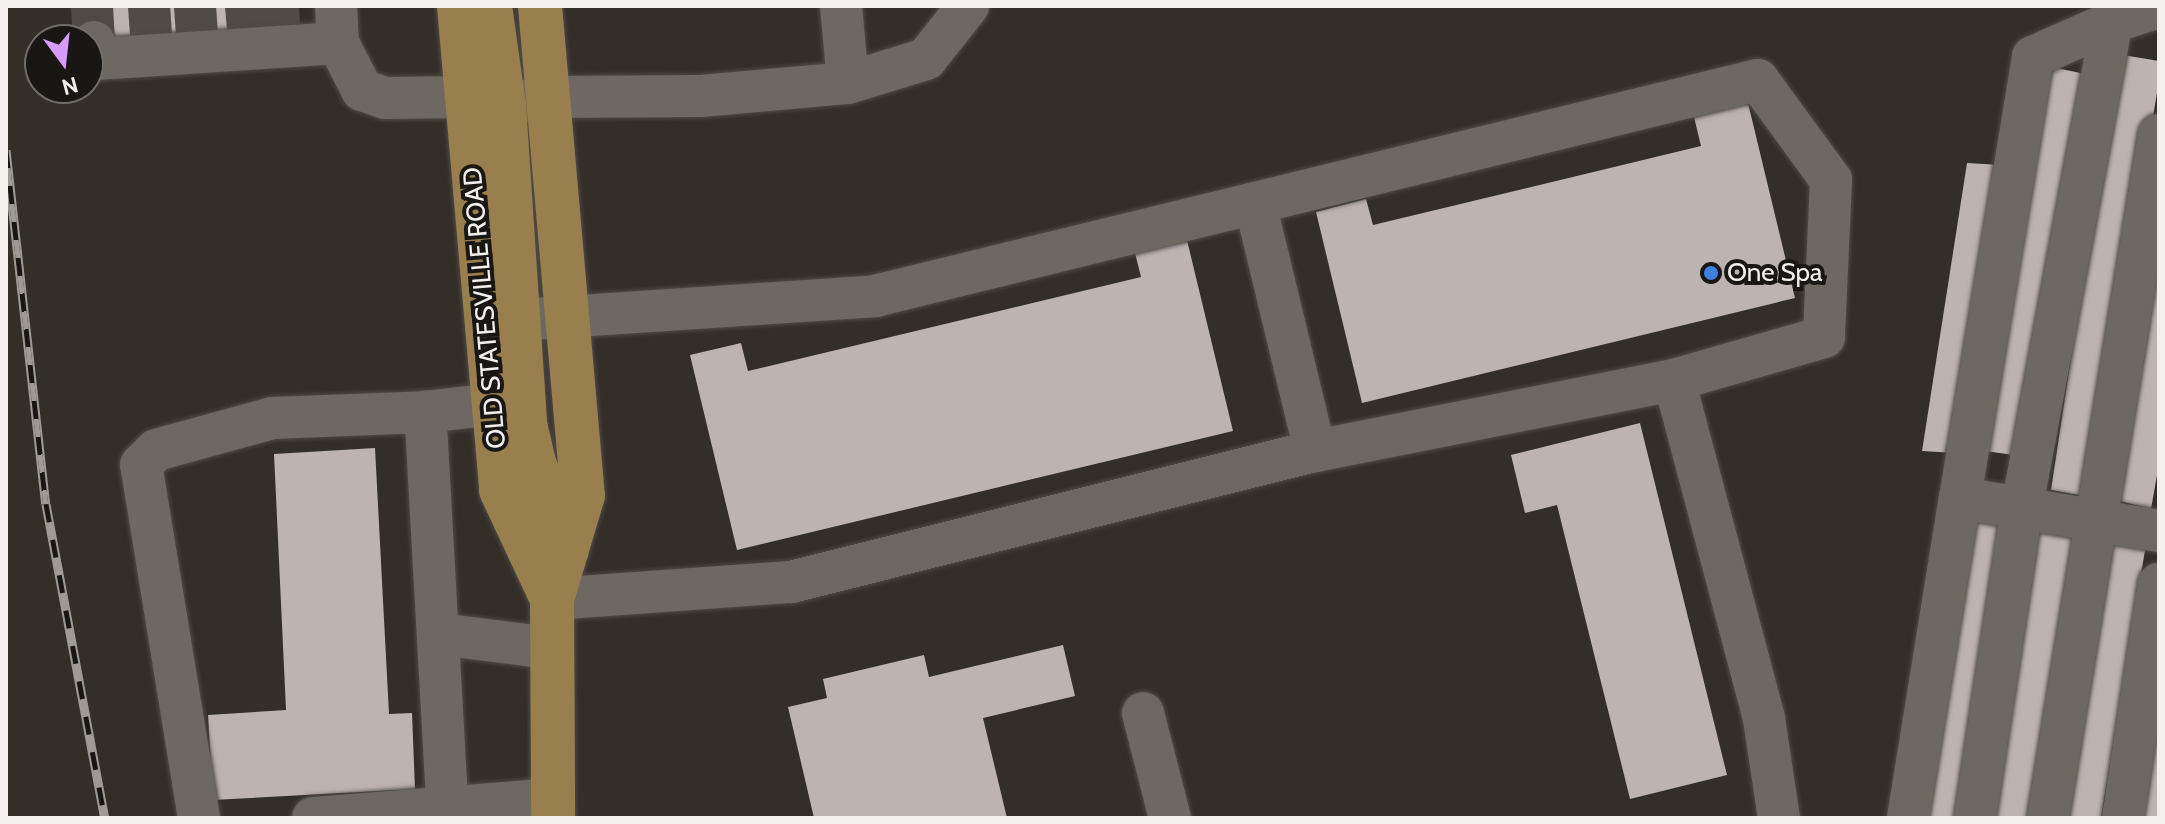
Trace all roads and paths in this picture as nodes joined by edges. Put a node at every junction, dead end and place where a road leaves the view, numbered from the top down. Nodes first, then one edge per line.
1 (459, 6) edge
2 (490, 6) edge
3 (540, 6) edge
4 (841, 6) edge
5 (968, 6) edge
6 (2159, 7) edge
7 (2112, 22) junction
8 (337, 24) edge
9 (154, 45) dead end
10 (848, 83) junction
11 (547, 97) junction
12 (485, 101) junction
13 (2159, 135) edge
14 (1255, 203) junction
15 (567, 319) junction
16 (518, 320) junction
17 (1674, 380) junction
18 (495, 404) junction
19 (425, 412) junction
20 (1315, 451) junction
21 (1960, 498) junction
22 (2022, 507) junction
23 (2094, 519) junction
24 (2159, 531) edge
25 (567, 550) junction
26 (2159, 584) edge
27 (552, 599) junction
28 (439, 634) junction
29 (550, 648) junction
30 (1143, 713) dead end
31 (553, 809) edge
32 (448, 813) edge
33 (199, 818) edge
34 (313, 818) edge
35 (1170, 818) edge
36 (1779, 818) edge
37 (1908, 818) edge
38 (1975, 818) edge
39 (2048, 818) edge
40 (2123, 818) edge

1 - 12 main road, OLD STATESVILLE ROAD
2 - 12 main road
3 - 11 main road, OLD STATESVILLE ROAD
4 - 10 lane
5 - 10 lane
6 - 7 lane
7 - 21 lane
7 - 22 lane
8 - 9 lane
8 - 12 lane
10 - 11 lane
11 - 12 lane
11 - 15 main road, OLD STATESVILLE ROAD
12 - 16 main road
12 - 18 main road, OLD STATESVILLE ROAD
13 - 23 lane
14 - 15 lane
14 - 17 lane
14 - 20 lane
15 - 16 lane
15 - 25 main road, OLD STATESVILLE ROAD
16 - 25 main road
17 - 20 lane
17 - 36 lane
18 - 19 lane
18 - 27 main road, OLD STATESVILLE ROAD
19 - 28 lane
19 - 33 lane
20 - 27 lane
21 - 22 lane
21 - 37 lane
22 - 23 lane
22 - 38 lane
23 - 24 lane
23 - 39 lane
25 - 27 main road, OLD STATESVILLE ROAD
26 - 40 lane
27 - 29 main road, OLD STATESVILLE ROAD
28 - 29 lane
28 - 32 lane
29 - 31 main road, OLD STATESVILLE ROAD
30 - 35 lane
31 - 32 lane
32 - 34 lane

